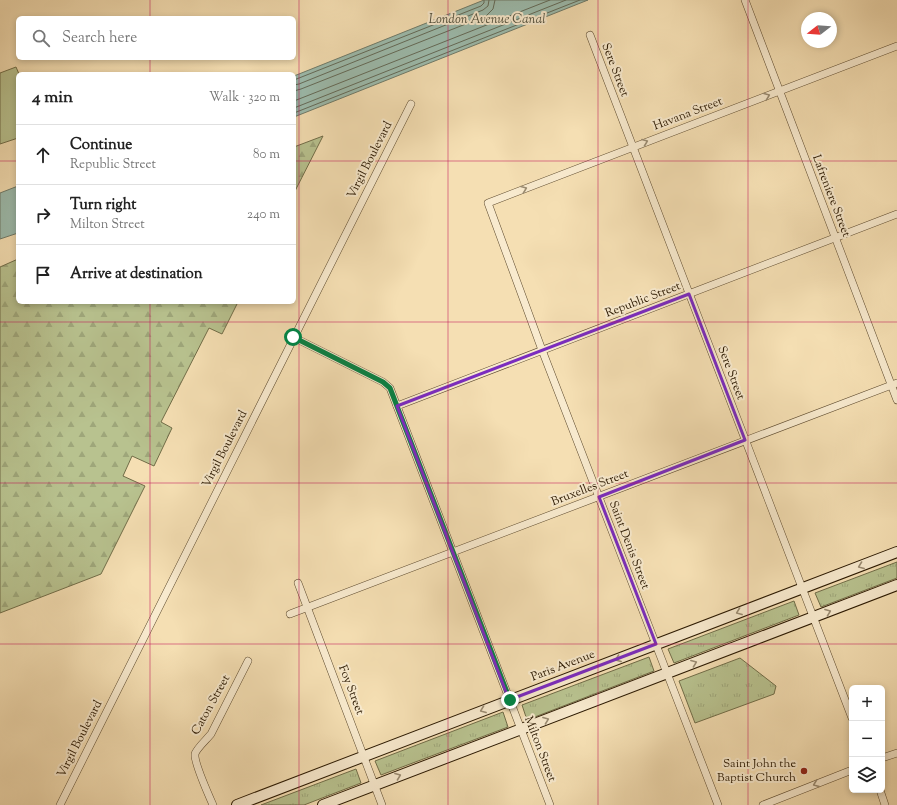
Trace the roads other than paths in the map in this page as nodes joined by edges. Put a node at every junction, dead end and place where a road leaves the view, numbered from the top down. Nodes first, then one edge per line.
1 (745, 0) edge
2 (590, 35) dead end
3 (897, 46) edge
4 (780, 91) junction
5 (411, 104) dead end
6 (633, 147) junction
7 (488, 203) joint
8 (897, 214) edge
9 (835, 238) junction
10 (689, 294) junction
11 (293, 337) junction
12 (542, 350) junction
13 (894, 384) edge
14 (897, 400) edge
15 (398, 406) junction
16 (745, 440) junction
17 (599, 497) junction
18 (897, 552) edge
19 (453, 553) junction
20 (298, 584) dead end
21 (897, 586) edge
22 (802, 588) junction
23 (307, 608) junction
24 (290, 614) dead end
25 (813, 617) junction
26 (656, 644) junction
27 (248, 661) dead end
28 (667, 673) junction
29 (510, 700) junction
30 (849, 710) edge
31 (521, 729) junction
32 (897, 753) edge
33 (364, 756) junction
34 (885, 757) edge
35 (849, 771) edge
36 (375, 785) junction
37 (881, 793) edge
38 (60, 805) edge
39 (213, 805) edge
40 (239, 805) edge
41 (323, 805) edge
42 (382, 805) edge
43 (550, 805) edge
44 (718, 805) edge
45 (763, 805) edge
46 (885, 805) edge

1 - 4 street, Lafreniere Street
2 - 6 street, Sere Street
3 - 4 street, Havana Street
6 -> 4 street, Havana Street
4 - 9 street, Lafreniere Street
5 - 11 street, Virgil Boulevard
7 -> 6 street, Havana Street
6 - 10 street, Sere Street
7 - 12 street, Saint Denis Street
8 - 9 street, Republic Street
9 - 10 street, Republic Street
9 - 13 street, Lafreniere Street
10 - 12 street, Republic Street
10 - 16 street, Sere Street
11 - 15 street, Milton Street
11 - 38 street, Virgil Boulevard
12 - 15 street, Republic Street
12 - 17 street, Saint Denis Street
13 - 14 street, Lafreniere Street
13 - 16 street, Bruxelles Street
15 - 19 street, Milton Street
16 - 17 street, Bruxelles Street
16 - 22 street, Sere Street
17 - 19 street, Bruxelles Street
17 - 26 street, Saint Denis Street
18 -> 22 street, Paris Avenue
19 - 23 street, Bruxelles Street
19 - 29 street, Milton Street
20 - 23 street, Foy Street
25 -> 21 street
22 - 25 street, Sere Street
22 -> 26 street, Paris Avenue
23 - 24 street, Bruxelles Street
23 - 33 street, Foy Street
28 -> 25 street
25 - 30 street, Sere Street
26 - 28 street, Saint Denis Street
26 -> 29 street, Paris Avenue
27 - 39 street, Caton Street
31 -> 28 street
28 - 44 street, Saint Denis Street
29 - 31 street, Milton Street
29 -> 33 street, Paris Avenue
36 -> 31 street
31 - 43 street, Milton Street
32 - 34 street
33 - 36 street, Foy Street
33 - 40 street, Paris Avenue
35 -> 45 street
36 - 41 street
36 - 42 street, Foy Street
37 - 46 street

